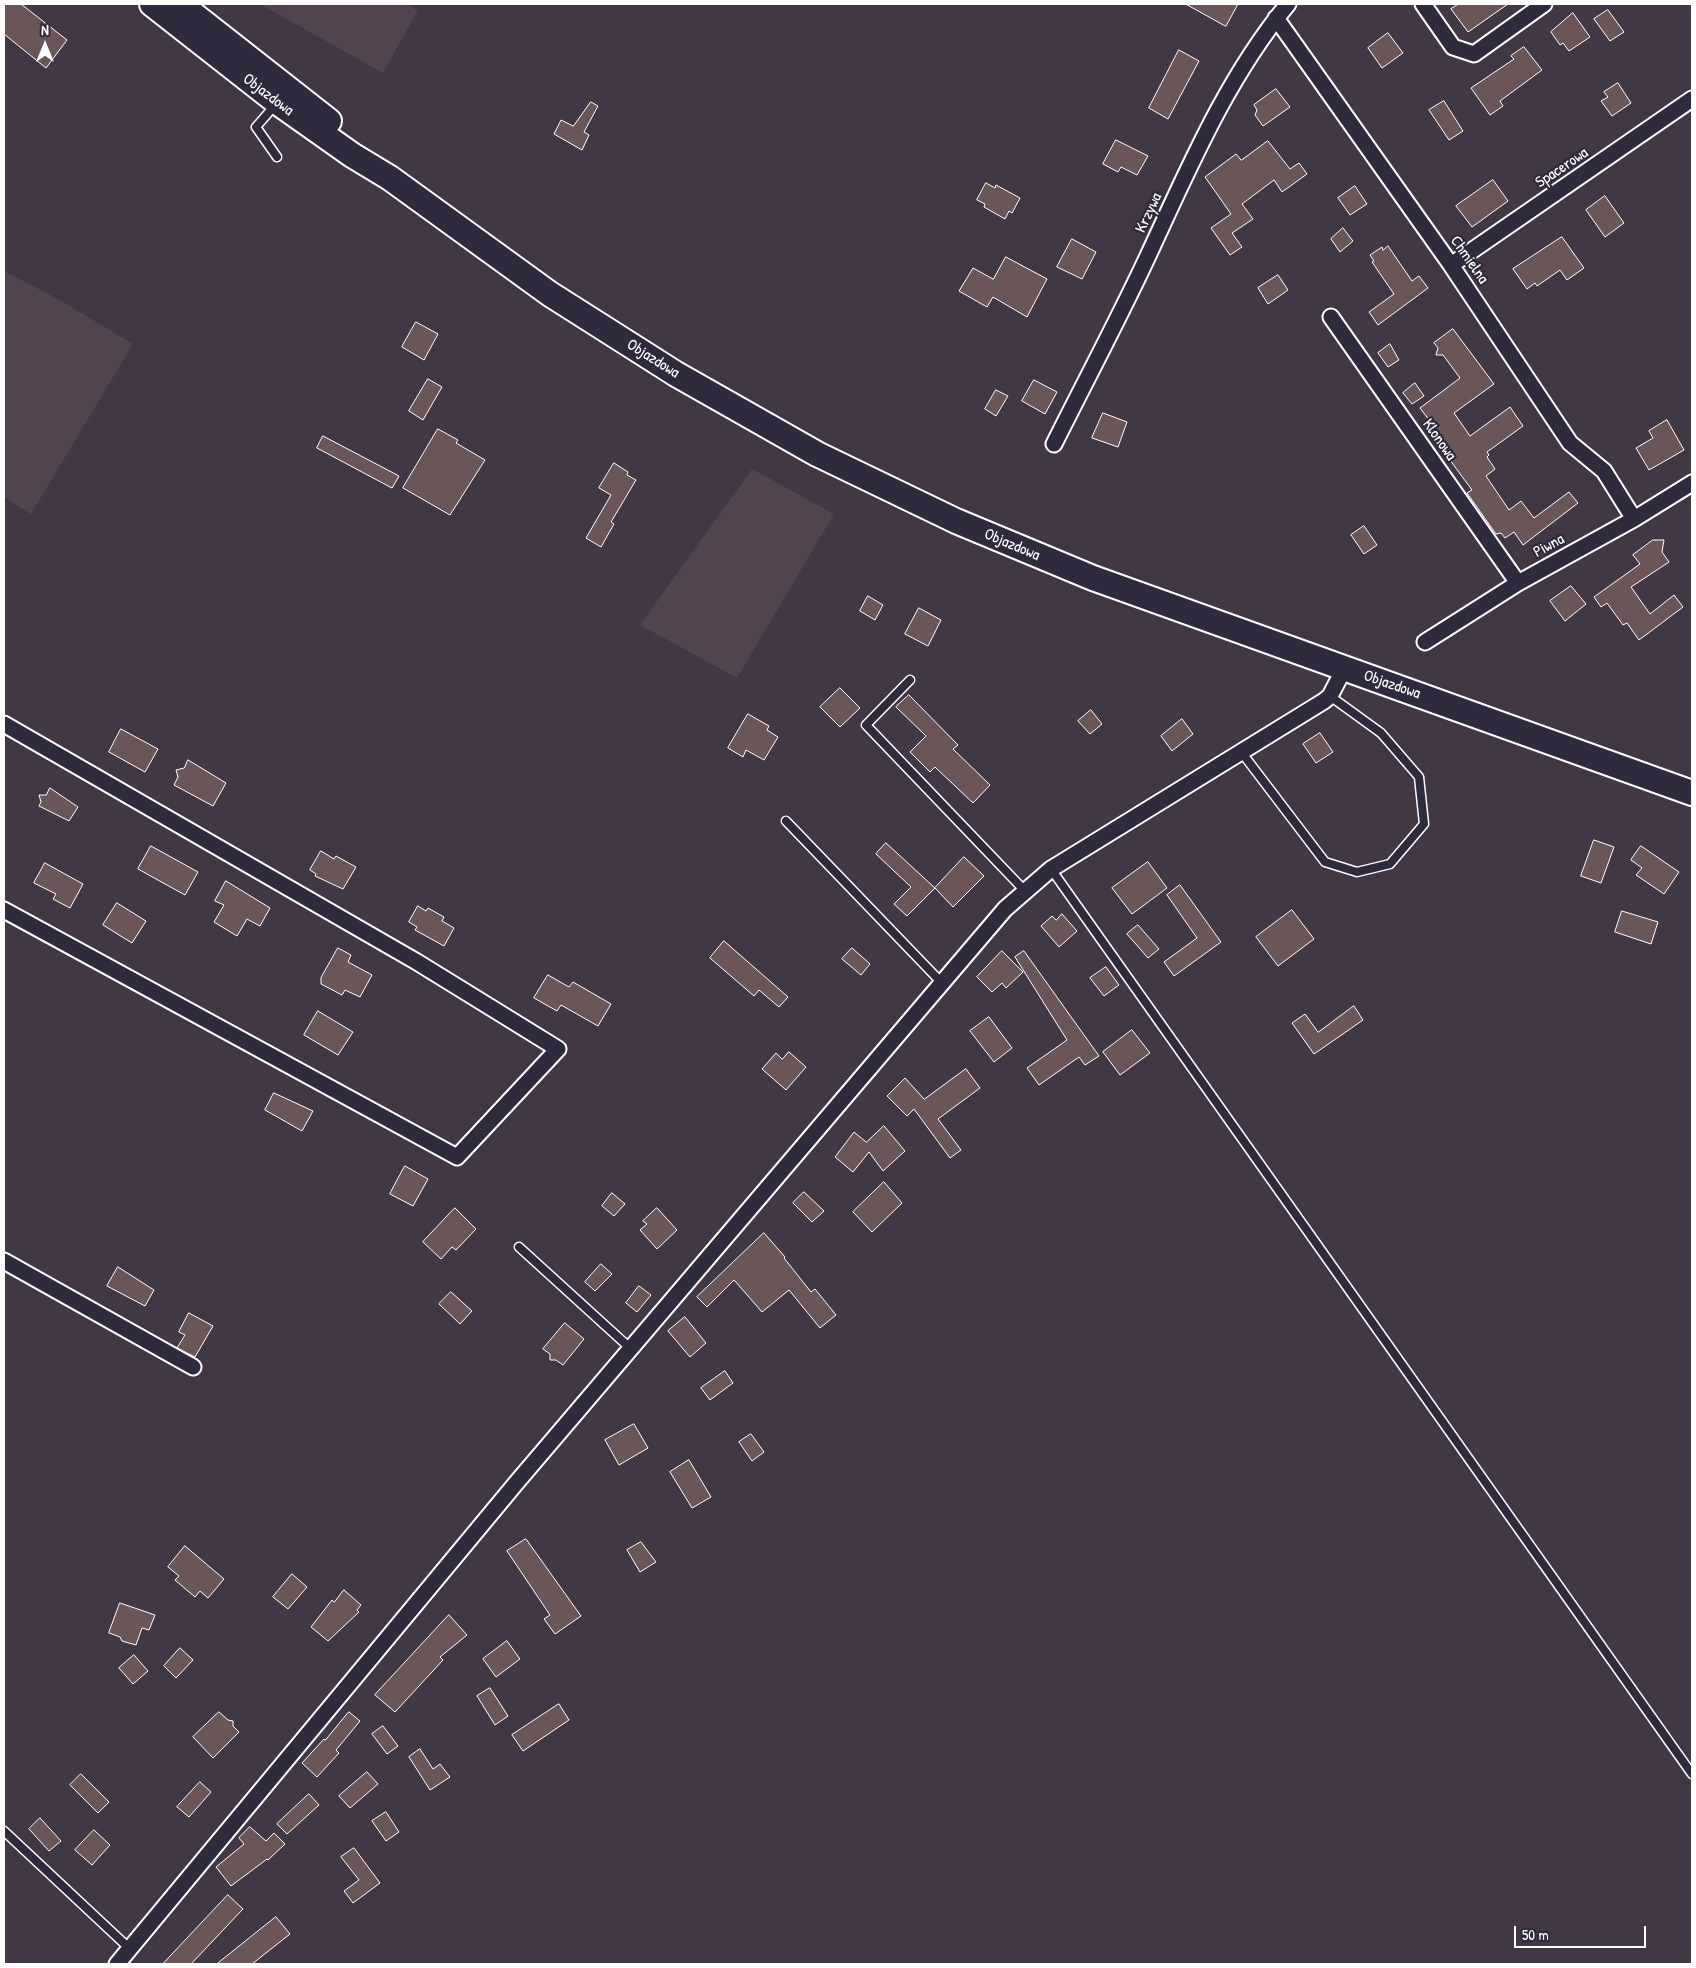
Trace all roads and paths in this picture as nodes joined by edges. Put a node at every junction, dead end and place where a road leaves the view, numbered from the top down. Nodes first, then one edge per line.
1 (152, 4) edge
2 (180, 4) edge
3 (1288, 4) edge
4 (1423, 4) edge
5 (1544, 4) edge
6 (1276, 18) junction
7 (1692, 100) edge
8 (277, 102) junction
9 (277, 158) dead end
10 (390, 178) junction
11 (1451, 265) junction
12 (1331, 317) dead end
13 (1054, 444) dead end
14 (1692, 483) edge
15 (1634, 519) junction
16 (1518, 583) junction
17 (1424, 642) dead end
18 (1344, 669) junction
19 (910, 680) dead end
20 (1330, 696) junction
21 (4, 724) edge
22 (1242, 753) junction
23 (1692, 793) edge
24 (786, 821) dead end
25 (1051, 869) junction
26 (1025, 891) junction
27 (4, 910) edge
28 (941, 982) junction
29 (519, 1246) dead end
30 (4, 1261) edge
31 (630, 1348) junction
32 (193, 1367) dead end
33 (1692, 1774) edge
34 (4, 1831) edge
35 (130, 1949) junction
36 (117, 1964) edge

1 - 8 main road, Objazdowa
2 - 10 main road, Objazdowa
3 - 6 street, Krzywa
4 - 5 street
6 - 11 street, Chmielna
6 - 13 street, Krzywa
7 - 11 street, Spacerowa
8 - 9 lane
8 - 10 main road, Objazdowa
10 - 18 main road, Objazdowa
11 - 15 street, Chmielna
12 - 16 street, Klonowa
14 - 15 street, Piwna
15 - 16 street, Piwna
16 - 17 street, Piwna
18 - 20 street
18 - 23 main road, Objazdowa
19 - 26 lane
20 - 22 street
20 - 22 lane
21 - 27 street
22 - 25 street
24 - 28 lane
25 - 26 street
25 - 33 lane
26 - 28 street
28 - 31 street
29 - 31 lane
30 - 32 street
31 - 35 street
34 - 35 lane
35 - 36 street

